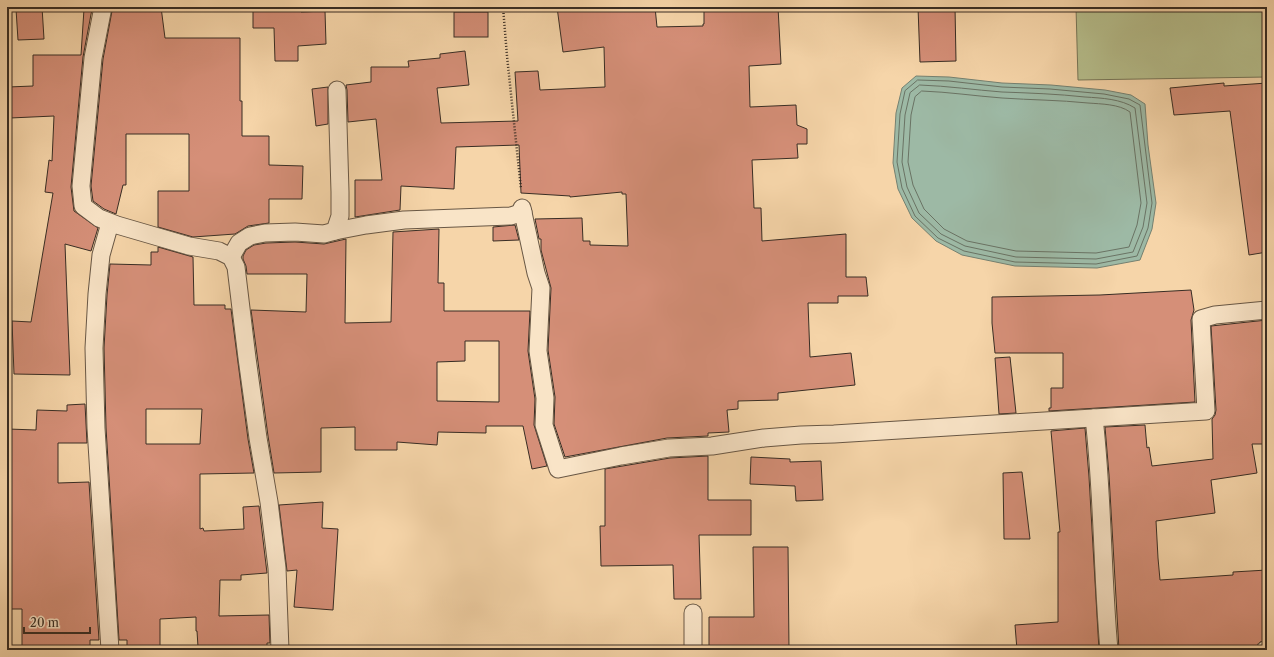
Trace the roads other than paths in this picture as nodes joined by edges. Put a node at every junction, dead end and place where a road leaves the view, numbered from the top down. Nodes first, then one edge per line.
1 (103, 7) edge
2 (337, 90) dead end
3 (110, 223) junction
4 (335, 231) junction
5 (231, 257) junction
6 (1267, 310) edge
7 (1094, 418) junction
8 (693, 613) dead end
9 (110, 650) edge
10 (280, 650) edge
11 (693, 650) edge
12 (1108, 650) edge

1 - 3 street
2 - 4 street
3 - 5 street
3 - 9 street
4 - 5 street
4 - 7 street
5 - 10 street
6 - 7 street
7 - 12 street
8 - 11 street

